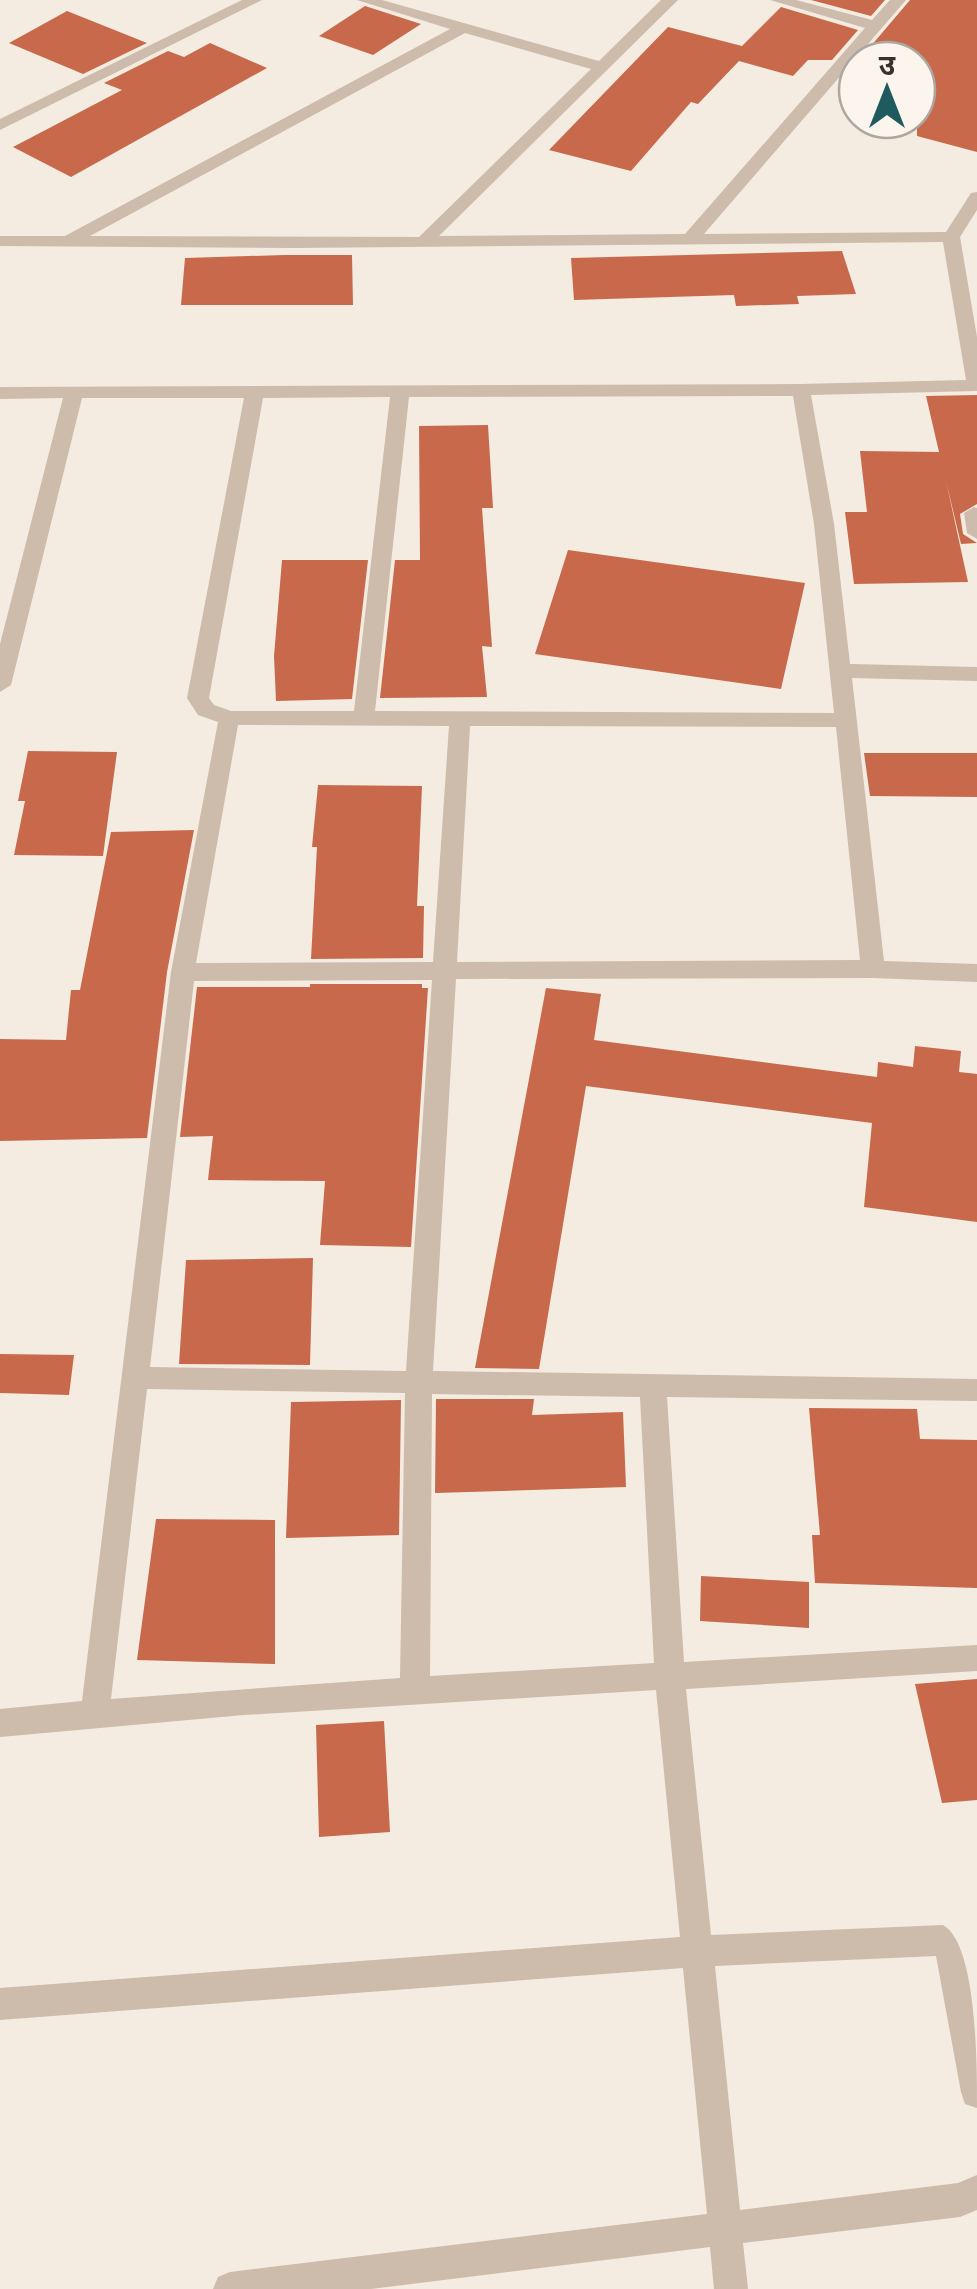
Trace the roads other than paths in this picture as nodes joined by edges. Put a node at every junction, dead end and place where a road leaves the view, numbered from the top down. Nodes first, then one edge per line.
1 (254, 0) edge
2 (365, 0) edge
3 (670, 0) edge
4 (778, 0) edge
5 (898, 0) edge
6 (876, 26) junction
7 (463, 28) junction
8 (602, 67) junction
9 (0, 125) edge
10 (977, 197) edge
11 (951, 237) junction
12 (691, 238) junction
13 (0, 241) edge
14 (67, 242) junction
15 (423, 242) junction
16 (977, 385) edge
17 (801, 390) junction
18 (400, 391) junction
19 (0, 392) edge
20 (74, 392) junction
21 (254, 392) junction
22 (840, 670) junction
23 (977, 674) edge
24 (0, 685) edge
25 (364, 717) junction
26 (229, 718) junction
27 (460, 718) junction
28 (846, 720) junction
29 (872, 969) junction
30 (448, 971) junction
31 (183, 972) junction
32 (977, 973) edge
33 (135, 1378) junction
34 (419, 1382) junction
35 (653, 1386) junction
36 (977, 1390) edge
37 (977, 1658) edge
38 (670, 1679) junction
39 (415, 1690) junction
40 (96, 1713) junction
41 (0, 1723) edge
42 (696, 1952) junction
43 (0, 2004) edge
44 (977, 2092) edge
45 (977, 2192) edge
46 (726, 2229) junction
47 (230, 2289) edge
48 (731, 2289) edge

1 - 9 street
2 - 7 street
3 - 8 street
4 - 6 street
5 - 6 street
6 - 12 street
7 - 8 street
7 - 14 street
8 - 15 street
10 - 11 street
11 - 12 street
11 - 16 street
12 - 15 street
13 - 14 street
14 - 15 street
16 - 17 street
17 - 18 street
17 - 22 street
18 - 21 street
18 - 25 street
19 - 20 street
20 - 21 street
20 - 24 street
21 - 26 street
22 - 23 street
22 - 28 street
25 - 26 street
25 - 27 street
26 - 31 street
27 - 28 street
27 - 30 street
28 - 29 street
29 - 30 street
29 - 32 street
30 - 31 street
30 - 34 street
31 - 33 street
33 - 34 street
33 - 40 street
34 - 35 street
34 - 39 street
35 - 36 street
35 - 38 street
37 - 38 street
38 - 39 street
38 - 42 street
39 - 40 street
40 - 41 street
42 - 43 street
42 - 44 street
42 - 46 street
45 - 46 street
46 - 47 street
46 - 48 street

